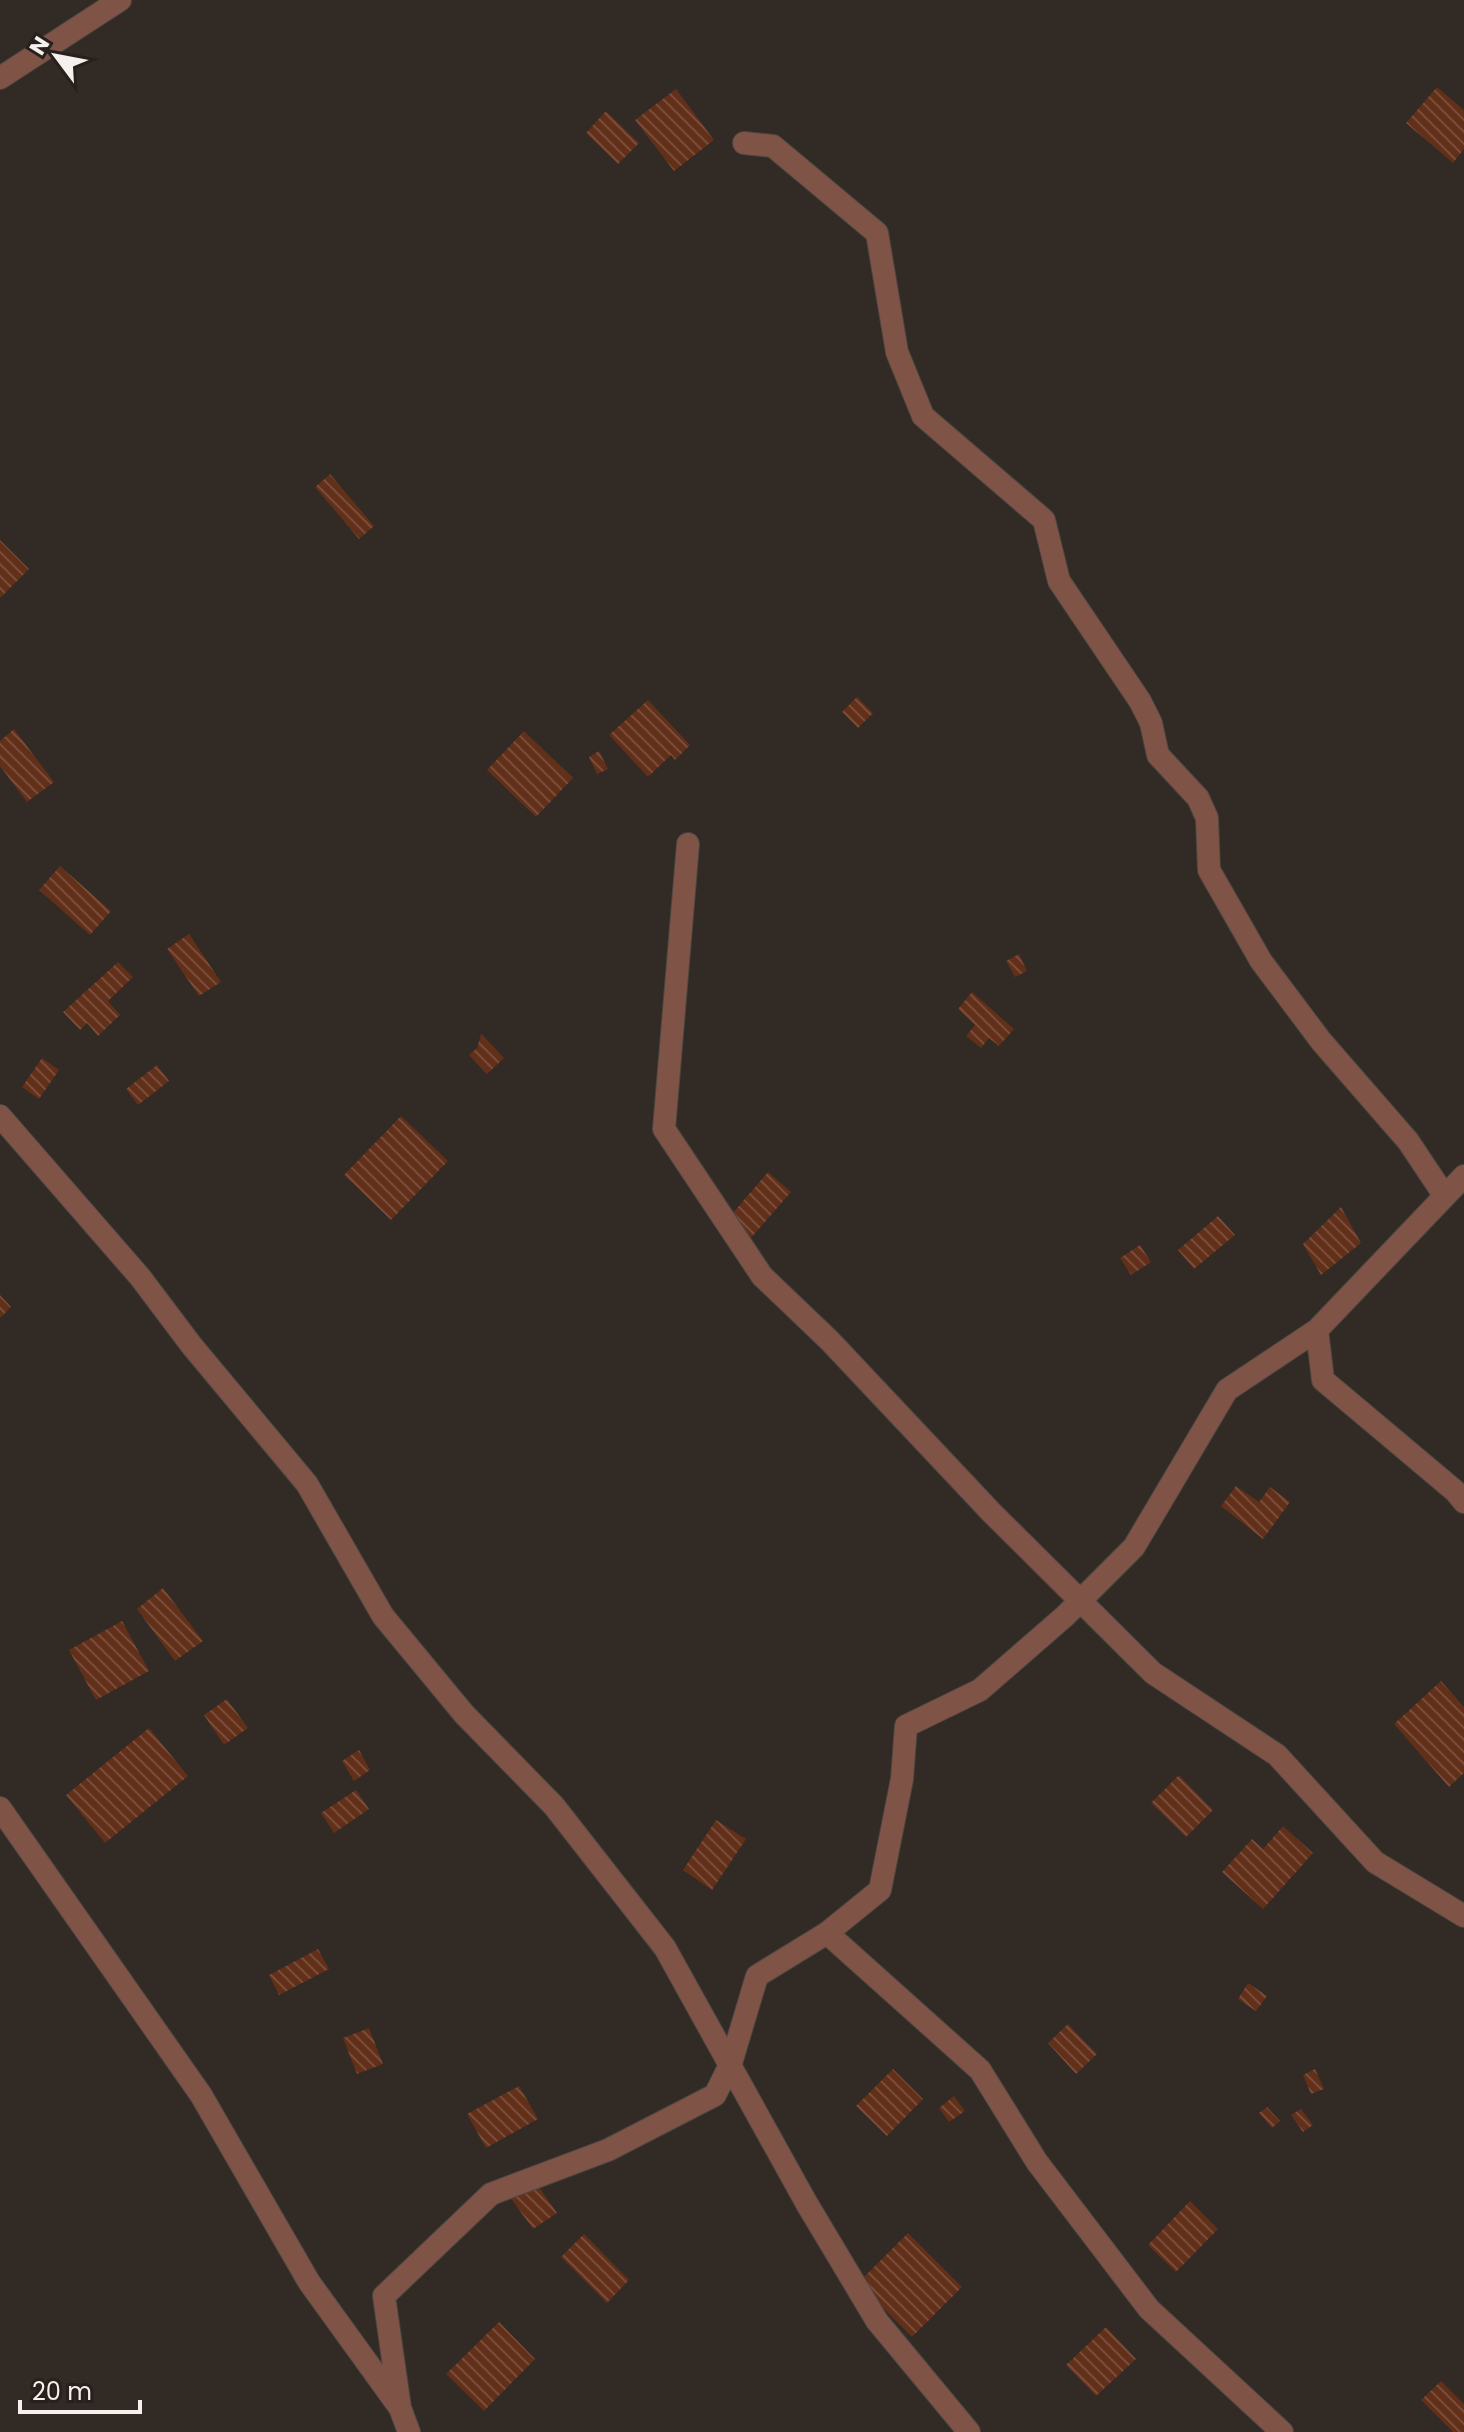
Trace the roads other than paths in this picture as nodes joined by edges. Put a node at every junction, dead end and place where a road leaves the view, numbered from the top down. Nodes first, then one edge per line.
1 (120, 0) edge
2 (0, 78) edge
3 (744, 143) dead end
4 (688, 844) dead end
5 (0, 1116) edge
6 (1464, 1176) edge
7 (1444, 1195) junction
8 (1317, 1330) junction
9 (1464, 1502) edge
10 (1080, 1602) junction
11 (0, 1808) edge
12 (1464, 1916) edge
13 (827, 1933) junction
14 (731, 2063) junction
15 (400, 2408) junction
16 (409, 2432) edge
17 (969, 2432) edge
18 (1282, 2432) edge

1 - 2 street
3 - 7 street
4 - 10 street
5 - 14 street
6 - 7 street
7 - 8 street
8 - 9 street
8 - 10 street
10 - 12 street
10 - 13 street
11 - 15 street
13 - 14 street
13 - 18 street
14 - 15 street
14 - 17 street
15 - 16 street

